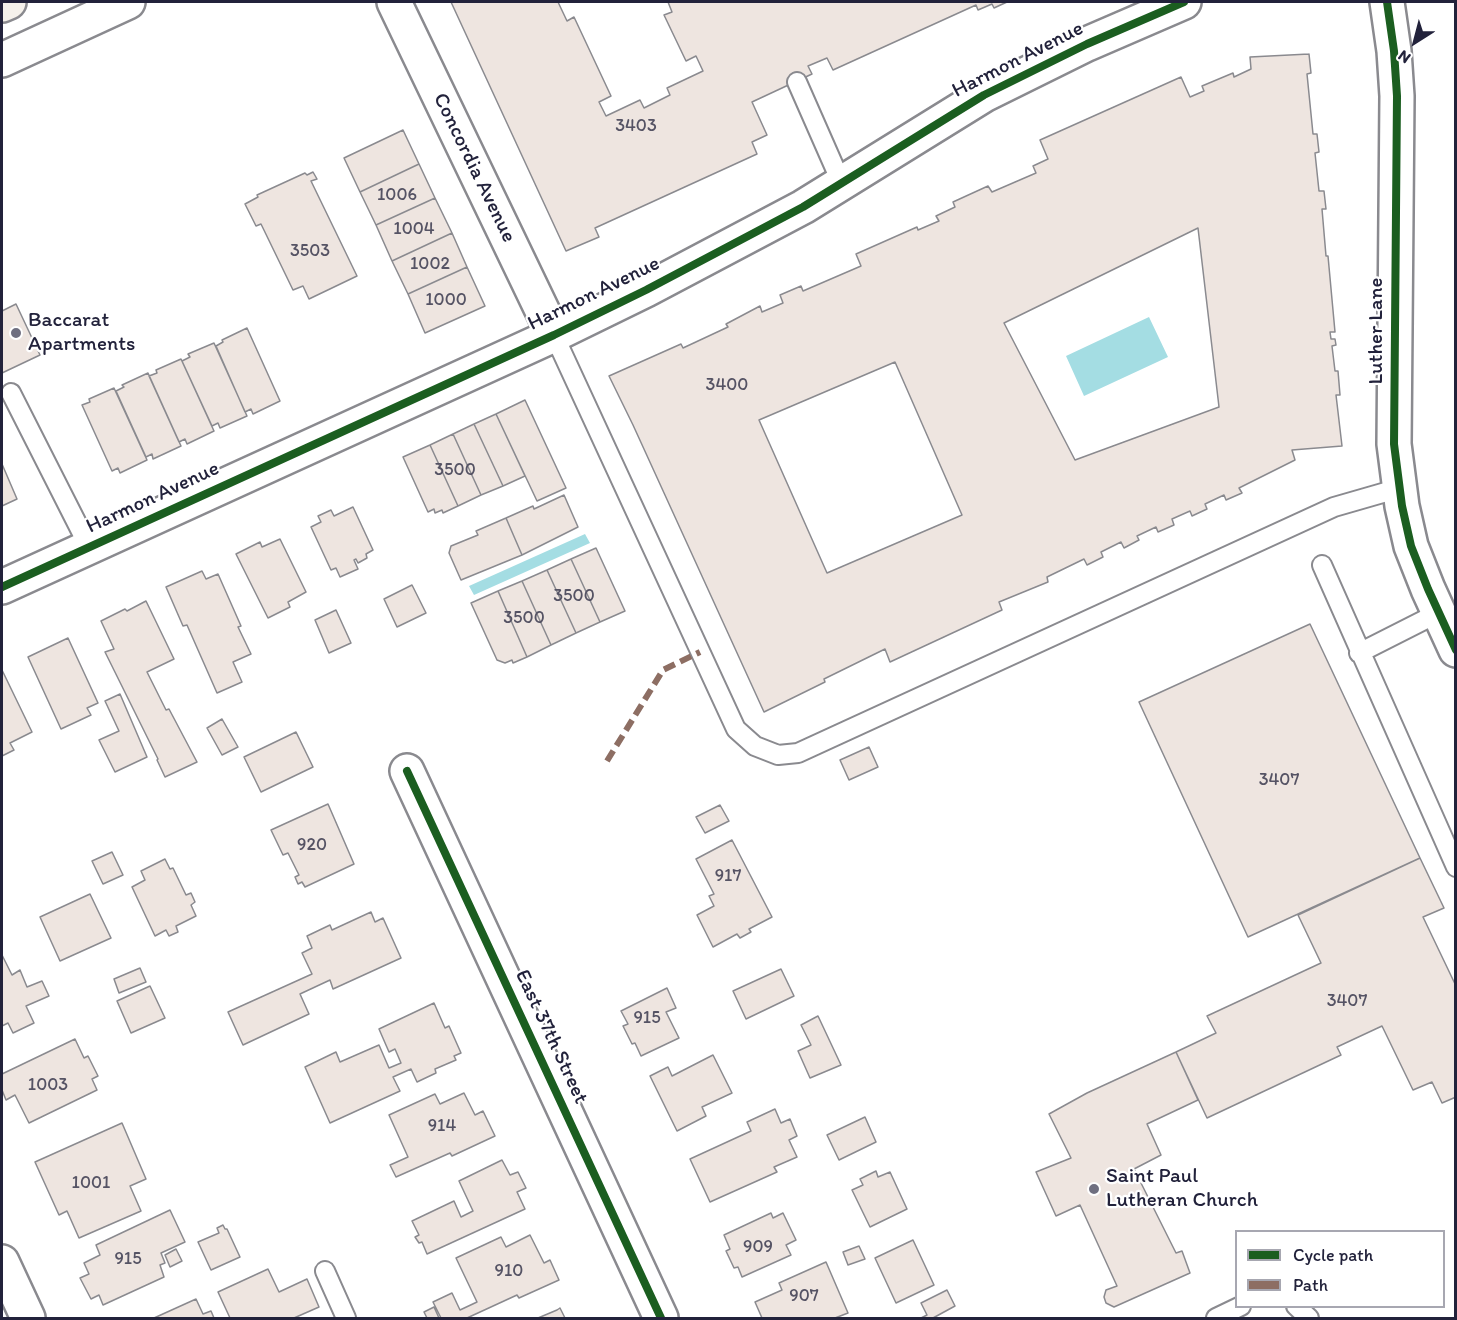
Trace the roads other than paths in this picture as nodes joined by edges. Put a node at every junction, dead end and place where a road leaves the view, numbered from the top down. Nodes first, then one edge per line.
1 (9, 2) edge
2 (128, 2) edge
3 (394, 2) edge
4 (1184, 2) edge
5 (1387, 2) edge
6 (2, 5) edge
7 (2, 60) edge
8 (797, 81) dead end
9 (841, 182) junction
10 (554, 335) junction
11 (10, 393) dead end
12 (1400, 488) junction
13 (89, 547) junction
14 (1322, 565) dead end
15 (2, 587) edge
16 (1438, 614) junction
17 (1455, 650) edge
18 (1359, 653) junction
19 (407, 771) dead end
20 (1455, 867) edge
21 (2, 1262) edge
22 (325, 1271) dead end
23 (1237, 1308) edge
24 (28, 1318) edge
25 (346, 1318) edge
26 (661, 1318) edge
27 (1216, 1318) edge

1 - 6 highway
2 - 7 street
3 - 10 street, Concordia Avenue
4 - 9 street, Harmon Avenue
5 - 12 street, Luther Lane
8 - 9 lane
9 - 10 street, Harmon Avenue
10 - 12 lane
10 - 13 street, Harmon Avenue
11 - 13 lane
12 - 16 street, Luther Lane
13 - 15 street, Harmon Avenue
14 - 18 lane
16 - 17 street, Luther Lane
16 - 18 lane
18 - 20 lane
19 - 26 street, East 37th Street
21 - 24 street
22 - 25 lane
23 - 27 lane

